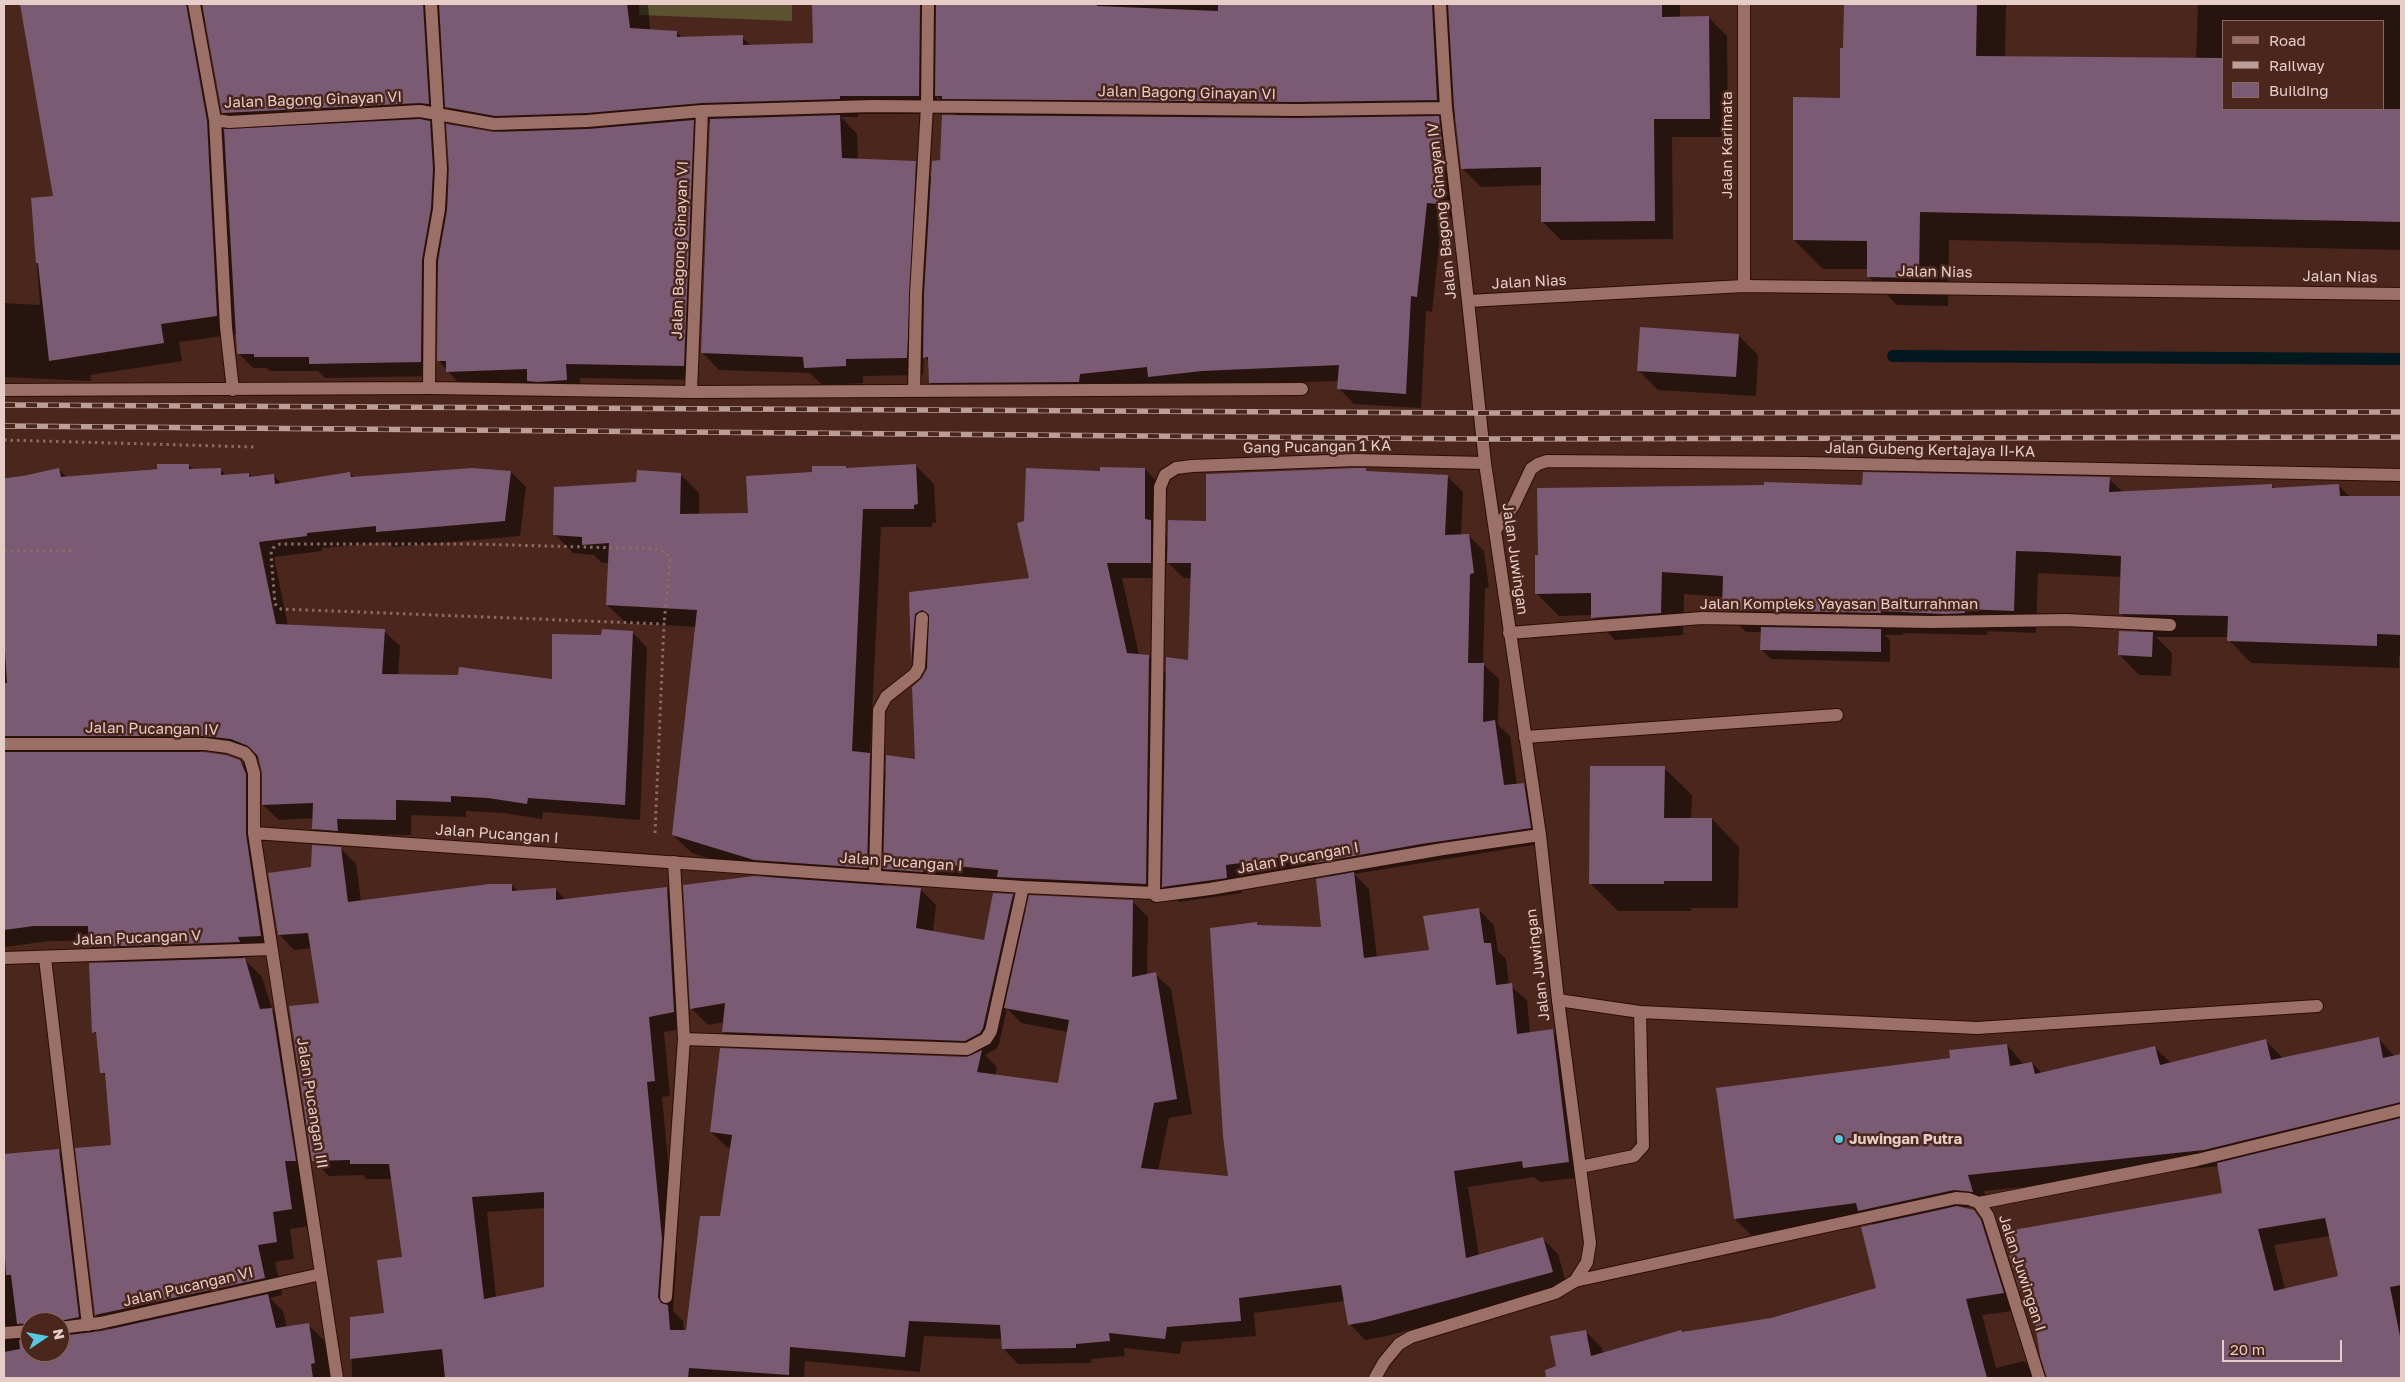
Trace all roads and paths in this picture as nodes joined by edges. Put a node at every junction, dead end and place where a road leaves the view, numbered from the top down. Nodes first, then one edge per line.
1 (194, 4) edge
2 (431, 4) edge
3 (928, 4) edge
4 (1440, 4) edge
5 (1744, 4) edge
6 (927, 106) junction
7 (1446, 108) junction
8 (702, 111) junction
9 (440, 113) junction
10 (216, 120) junction
11 (1744, 286) junction
12 (2401, 294) edge
13 (1468, 301) junction
14 (429, 388) junction
15 (1302, 389) dead end
16 (4, 390) edge
17 (233, 390) junction
18 (914, 391) junction
19 (690, 392) junction
20 (1481, 413) joint
21 (4, 440) edge
22 (255, 447) dead end
23 (1485, 463) junction
24 (2401, 475) edge
25 (1494, 530) junction
26 (4, 551) edge
27 (74, 551) dead end
28 (922, 618) dead end
29 (664, 624) junction
30 (2170, 625) dead end
31 (1509, 633) junction
32 (1838, 715) dead end
33 (1525, 737) junction
34 (4, 744) edge
35 (254, 833) junction
36 (1540, 835) junction
37 (654, 861) junction
38 (674, 862) junction
39 (875, 876) junction
40 (1022, 887) junction
41 (1154, 893) junction
42 (271, 949) junction
43 (4, 958) edge
44 (44, 958) junction
45 (1558, 1000) junction
46 (2317, 1006) dead end
47 (1640, 1012) junction
48 (684, 1039) junction
49 (2401, 1110) edge
50 (1580, 1167) junction
51 (1979, 1203) junction
52 (321, 1274) junction
53 (1575, 1282) junction
54 (666, 1297) dead end
55 (88, 1325) junction
56 (70, 1327) edge
57 (20, 1332) edge
58 (4, 1333) edge
59 (337, 1378) edge
60 (1375, 1378) edge
61 (2039, 1378) edge

1 - 10 street, Jalan Bagong Ginayan VI
2 - 9 street
3 - 6 street
4 - 7 street, Jalan Bagong Ginayan IV
5 - 11 street, Jalan Karimata
6 - 7 street, Jalan Bagong Ginayan VI
6 - 8 street, Jalan Bagong Ginayan VI
6 - 18 street
7 - 13 street, Jalan Bagong Ginayan IV
8 - 9 street, Jalan Bagong Ginayan VI
8 - 19 street, Jalan Bagong Ginayan VI
9 - 10 street, Jalan Bagong Ginayan VI
9 - 14 street
10 - 17 street
11 - 12 street, Jalan Nias
11 - 13 street, Jalan Nias
13 - 20 street, Jalan Bagong Ginayan IV
14 - 17 street
14 - 19 street
15 - 18 street
16 - 17 street
18 - 19 street
20 - 23 street, Jalan Juwingan
21 - 22 path
23 - 25 street, Jalan Juwingan
23 - 41 street, Gang Pucangan 1 KA
24 - 25 street, Jalan Gubeng Kertajaya II-KA
25 - 31 street, Jalan Juwingan
26 - 27 path
28 - 39 street
29 - 29 path
29 - 37 path
30 - 31 street, Jalan Kompleks Yayasan Baiturrahman
31 - 33 street, Jalan Juwingan
32 - 33 street
33 - 36 street, Jalan Juwingan
34 - 35 street, Jalan Pucangan IV
35 - 37 street, Jalan Pucangan I
35 - 42 street, Jalan Pucangan III
36 - 41 street, Jalan Pucangan I
36 - 45 street, Jalan Juwingan
37 - 38 street, Jalan Pucangan I
38 - 39 street, Jalan Pucangan I
38 - 48 street
39 - 40 street, Jalan Pucangan I
40 - 41 street, Jalan Pucangan I
40 - 48 street
42 - 44 street, Jalan Pucangan V
42 - 52 street, Jalan Pucangan III
43 - 44 street, Jalan Pucangan V
44 - 55 street
45 - 47 street
45 - 50 street, Jalan Juwingan
46 - 47 street
47 - 50 street
48 - 54 street
49 - 51 street
50 - 53 street, Jalan Juwingan
51 - 53 street, Jalan Juwingan I
51 - 61 street, Jalan Juwingan I
52 - 55 street, Jalan Pucangan VI
52 - 59 street, Jalan Pucangan III
53 - 60 street
55 - 56 street, Jalan Pucangan VI
57 - 58 street

